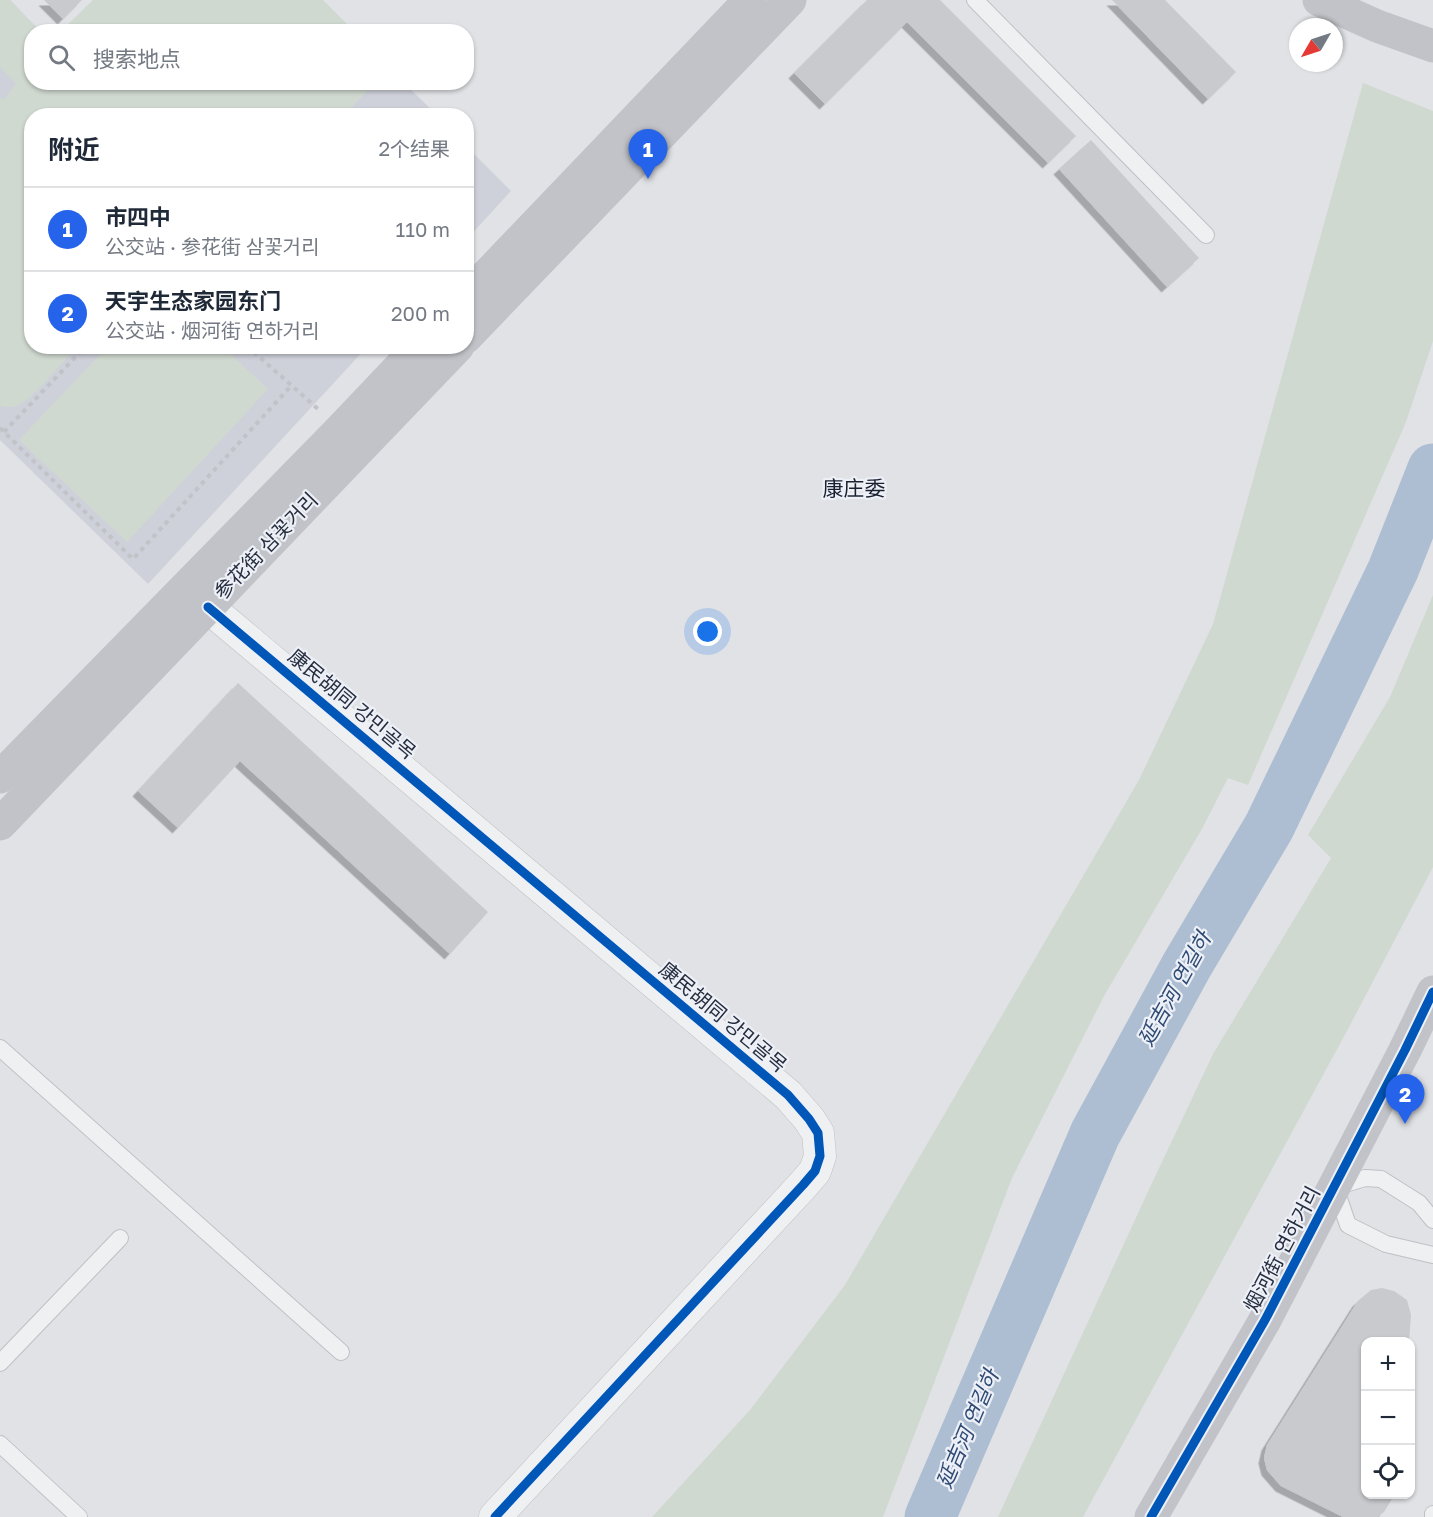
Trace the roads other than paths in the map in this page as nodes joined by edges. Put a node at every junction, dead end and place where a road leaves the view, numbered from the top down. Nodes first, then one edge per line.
1 (750, 0) edge
2 (790, 0) edge
3 (975, 0) edge
4 (1319, 0) edge
5 (1433, 46) edge
6 (1206, 235) dead end
7 (474, 289) edge
8 (474, 329) edge
9 (412, 354) edge
10 (450, 354) edge
11 (208, 607) junction
12 (1, 774) edge
13 (0, 824) edge
14 (1433, 992) edge
15 (0, 1048) edge
16 (1335, 1187) junction
17 (1433, 1220) edge
18 (120, 1238) dead end
19 (1433, 1255) edge
20 (341, 1352) dead end
21 (0, 1363) edge
22 (0, 1444) edge
23 (79, 1517) edge
24 (495, 1517) edge
25 (1151, 1517) edge

1 - 7 main road
2 - 8 main road
3 - 6 lane
4 - 5 main road
9 - 12 main road, 参花街 삼꽃거리
10 - 11 main road, 参花街 삼꽃거리
11 - 13 main road, 参花街 삼꽃거리
11 - 24 street, 康民胡同 강민골목
14 - 16 main road, 烟河街 연하거리
15 - 20 lane
16 - 17 lane
16 - 19 lane
16 - 25 main road, 烟河街 연하거리
18 - 21 lane
22 - 23 lane

